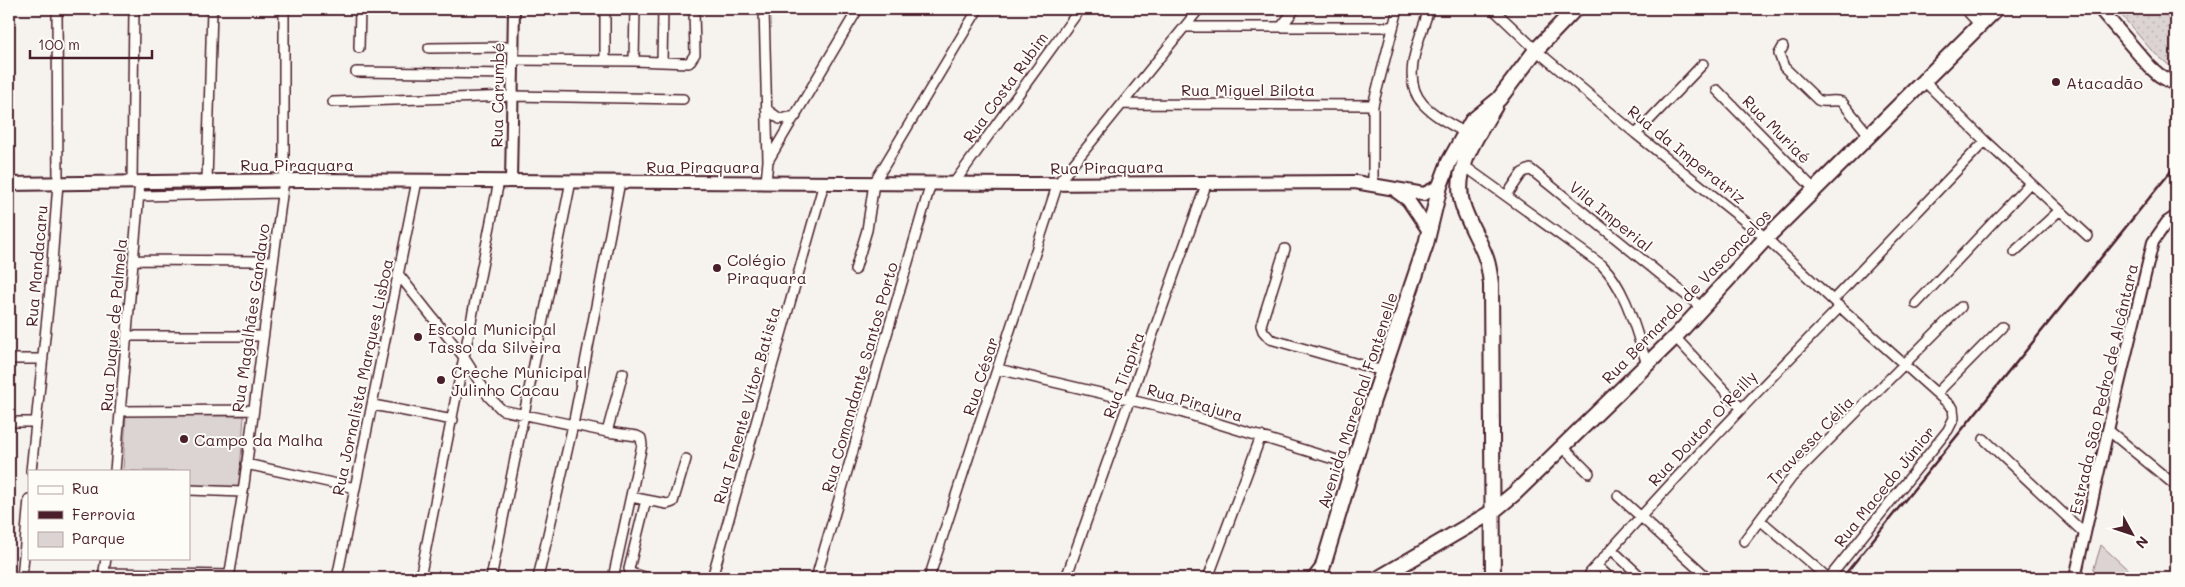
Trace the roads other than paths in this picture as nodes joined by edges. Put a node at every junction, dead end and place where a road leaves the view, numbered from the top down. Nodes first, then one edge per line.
1 (57, 9) edge
2 (134, 9) edge
3 (212, 9) edge
4 (284, 9) edge
5 (360, 9) edge
6 (514, 9) edge
7 (605, 9) edge
8 (635, 9) edge
9 (663, 9) edge
10 (694, 9) edge
11 (764, 9) edge
12 (858, 9) edge
13 (978, 9) edge
14 (1080, 9) edge
15 (1200, 9) edge
16 (1296, 9) edge
17 (1398, 9) edge
18 (1429, 9) edge
19 (1493, 9) edge
20 (1575, 9) edge
21 (1965, 9) edge
22 (1996, 9) edge
23 (2100, 9) edge
24 (1980, 25) junction
25 (1185, 27) junction
26 (1393, 27) junction
27 (1281, 28) junction
28 (513, 47) junction
29 (1783, 47) dead end
30 (359, 48) dead end
31 (429, 48) dead end
32 (1536, 50) junction
33 (513, 60) junction
34 (605, 60) junction
35 (634, 61) junction
36 (662, 62) junction
37 (1703, 64) dead end
38 (356, 72) dead end
39 (513, 74) junction
40 (1923, 80) junction
41 (2176, 85) edge
42 (1717, 90) dead end
43 (512, 96) junction
44 (683, 99) dead end
45 (1499, 99) junction
46 (333, 102) dead end
47 (1122, 104) junction
48 (1373, 104) junction
49 (766, 109) junction
50 (796, 116) junction
51 (1464, 132) junction
52 (1636, 134) junction
53 (1869, 135) junction
54 (1985, 141) junction
55 (768, 162) junction
56 (1462, 170) junction
57 (207, 181) junction
58 (416, 181) junction
59 (505, 181) junction
60 (136, 182) junction
61 (571, 182) junction
62 (620, 182) junction
63 (766, 182) junction
64 (1207, 182) junction
65 (58, 183) junction
66 (824, 183) junction
67 (874, 183) junction
68 (931, 183) junction
69 (954, 183) junction
70 (1058, 183) junction
71 (1441, 183) junction
72 (2030, 183) junction
73 (9, 184) edge
74 (1373, 184) junction
75 (283, 187) junction
76 (1395, 190) junction
77 (1815, 190) junction
78 (1507, 195) junction
79 (139, 196) junction
80 (2060, 210) junction
81 (2176, 216) edge
82 (1429, 231) junction
83 (2088, 236) dead end
84 (1766, 238) junction
85 (1285, 249) dead end
86 (2014, 252) dead end
87 (134, 260) junction
88 (272, 261) junction
89 (855, 270) dead end
90 (399, 275) junction
91 (1833, 300) junction
92 (1916, 304) dead end
93 (1840, 307) junction
94 (1961, 307) dead end
95 (1702, 308) junction
96 (2002, 327) dead end
97 (127, 336) junction
98 (262, 336) junction
99 (1675, 337) junction
100 (463, 356) junction
101 (9, 359) edge
102 (43, 359) junction
103 (1647, 364) junction
104 (1904, 365) junction
105 (998, 369) junction
106 (1382, 371) junction
107 (623, 373) dead end
108 (1937, 393) junction
109 (1130, 400) junction
110 (373, 405) junction
111 (1740, 408) junction
112 (252, 410) junction
113 (1955, 410) joint
114 (120, 411) junction
115 (525, 416) junction
116 (453, 420) junction
117 (9, 422) edge
118 (36, 422) junction
119 (573, 425) junction
120 (2108, 430) junction
121 (607, 432) junction
122 (1260, 436) junction
123 (1984, 438) dead end
124 (1562, 446) junction
125 (686, 459) dead end
126 (246, 464) junction
127 (1353, 464) junction
128 (31, 470) edge
129 (116, 470) edge
130 (1589, 473) dead end
131 (1492, 483) junction
132 (2176, 486) edge
133 (355, 488) junction
134 (190, 490) edge
135 (243, 492) junction
136 (1514, 494) junction
137 (1618, 496) dead end
138 (631, 497) junction
139 (646, 500) junction
140 (28, 510) edge
141 (1492, 512) junction
142 (1640, 516) junction
143 (1760, 520) junction
144 (2085, 534) junction
145 (1744, 541) dead end
146 (1611, 549) junction
147 (106, 560) edge
148 (1319, 575) edge
149 (104, 576) edge
150 (229, 577) edge
151 (22, 578) edge
152 (337, 578) edge
153 (420, 578) edge
154 (491, 578) edge
155 (538, 578) edge
156 (613, 578) edge
157 (648, 578) edge
158 (712, 578) edge
159 (816, 578) edge
160 (929, 578) edge
161 (1066, 578) edge
162 (1208, 578) edge
163 (1379, 578) edge
164 (1493, 578) edge
165 (1610, 578) edge
166 (1642, 578) edge
167 (1708, 578) edge
168 (1829, 578) edge
169 (2075, 578) edge

1 - 65 street, Rua Mandacaru
2 - 60 street, Rua Duque de Palmela
3 - 57 street
4 - 75 street, Rua Magalhães Gandavo
5 - 30 street
6 - 28 street, Rua Carumbé
7 - 34 street
8 - 35 street
9 - 36 street
10 - 36 street
11 - 49 street
12 - 50 street
13 - 67 street
14 - 69 street, Rua Costa Rubim
15 - 25 street
16 - 27 street
17 - 26 street
18 - 51 street
19 - 32 street, Rua da Imperatriz
20 - 32 main road
21 - 24 street
22 - 24 main road, Rua Bernardo de Vasconcelos
23 - 41 main road
24 - 40 main road, Rua Bernardo de Vasconcelos
25 - 27 street
25 - 47 street
26 - 27 street
26 - 48 street
28 - 31 street
28 - 33 street, Rua Carumbé
29 - 53 street
32 - 45 main road
32 - 52 street, Rua da Imperatriz
33 - 34 street
33 - 39 street, Rua Carumbé
34 - 35 street
35 - 36 street
37 - 52 street
38 - 39 street
39 - 43 street, Rua Carumbé
40 - 53 main road, Rua Bernardo de Vasconcelos
40 - 54 street
42 - 77 street, Rua Muriaé
43 - 44 street
43 - 46 street
43 - 59 street, Rua Carumbé
45 - 51 main road, Avenida Marechal Fontenelle
45 - 56 main road
47 - 48 street, Rua Miguel Bilota
47 - 70 street
48 - 74 street
49 - 50 street
49 - 55 street
50 - 55 street
51 - 71 main road, Avenida Marechal Fontenelle
52 - 84 street, Rua da Imperatriz
53 - 77 main road, Rua Bernardo de Vasconcelos
54 - 72 street
54 - 91 street
55 - 63 street
56 - 78 street
56 - 131 main road
57 - 60 main road, Rua Piraquara
57 - 75 main road, Rua Piraquara
58 - 59 main road, Rua Piraquara
58 - 75 main road, Rua Piraquara
58 - 90 street, Rua Jornalista Marques Lisboa
59 - 61 main road, Rua Piraquara
59 - 100 street
60 - 65 main road, Rua Piraquara
60 - 79 street, Rua Duque de Palmela
61 - 62 main road, Rua Piraquara
61 - 115 street
62 - 63 main road, Rua Piraquara
62 - 119 street
63 - 66 main road, Rua Piraquara
64 - 70 main road, Rua Piraquara
64 - 74 main road, Rua Piraquara
64 - 109 street, Rua Tiapira
65 - 73 main road, Rua Piraquara
65 - 102 street, Rua Mandacaru
66 - 67 main road, Rua Piraquara
66 - 158 street, Rua Tenente Vítor Batista
67 - 68 main road, Rua Piraquara
67 - 89 street
68 - 69 main road, Rua Piraquara
68 - 159 street, Rua Comandante Santos Porto
69 - 70 main road, Rua Piraquara
70 - 105 street, Rua César
71 - 76 main road, Rua Piraquara
71 - 82 main road, Avenida Marechal Fontenelle
72 - 80 street
72 - 92 street
74 - 76 main road, Rua Piraquara
75 - 79 street
75 - 88 street, Rua Magalhães Gandavo
76 - 82 main road, Rua Piraquara
77 - 84 main road, Rua Bernardo de Vasconcelos
78 - 95 street, Vila Imperial
78 - 103 street
79 - 87 street, Rua Duque de Palmela
80 - 83 street
80 - 86 street
81 - 120 street, Estrada São Pedro de Alcântara
82 - 106 main road, Avenida Marechal Fontenelle
84 - 91 street, Rua da Imperatriz
84 - 95 main road, Rua Bernardo de Vasconcelos
85 - 106 street
87 - 88 street
87 - 97 street, Rua Duque de Palmela
88 - 98 street, Rua Magalhães Gandavo
90 - 100 street
90 - 110 street, Rua Jornalista Marques Lisboa
91 - 93 street, Rua da Imperatriz
93 - 104 street, Rua da Imperatriz
93 - 111 street, Rua Doutor O'Reilly
94 - 104 street
95 - 99 main road, Rua Bernardo de Vasconcelos
96 - 108 street
97 - 98 street
97 - 114 street, Rua Duque de Palmela
98 - 112 street, Rua Magalhães Gandavo
99 - 103 main road, Rua Bernardo de Vasconcelos
99 - 111 street
100 - 115 street
100 - 116 street
101 - 102 street
102 - 118 street, Rua Mandacaru
103 - 124 main road, Rua Bernardo de Vasconcelos
104 - 108 street, Rua da Imperatriz
104 - 143 street, Travessa Célia
105 - 109 street, Rua Pirajura
105 - 160 street, Rua César
106 - 127 main road, Avenida Marechal Fontenelle
107 - 121 street
108 - 113 street, Rua da Imperatriz
109 - 122 street, Rua Pirajura
109 - 161 street, Rua Tiapira
110 - 116 street
110 - 133 street, Rua Jornalista Marques Lisboa
111 - 142 street, Rua Doutor O'Reilly
112 - 114 street
112 - 126 street, Rua Magalhães Gandavo
113 - 168 street, Rua Macedo Júnior
114 - 129 street, Rua Duque de Palmela
115 - 119 street
115 - 154 street
116 - 153 street
117 - 118 street
118 - 128 street, Rua Mandacaru
119 - 121 street
119 - 155 street
120 - 132 street
120 - 144 street, Estrada São Pedro de Alcântara
121 - 138 street
122 - 127 street, Rua Pirajura
122 - 162 street
123 - 144 street
124 - 130 street
124 - 136 main road, Rua Bernardo de Vasconcelos
125 - 139 street
126 - 133 street
126 - 135 street, Rua Magalhães Gandavo
127 - 148 main road, Avenida Marechal Fontenelle
131 - 136 main road
131 - 141 main road
133 - 152 street, Rua Jornalista Marques Lisboa
134 - 135 street
135 - 150 street, Rua Magalhães Gandavo
136 - 141 main road, Rua Bernardo de Vasconcelos
137 - 142 street
138 - 139 street
138 - 156 street
139 - 157 street
140 - 151 street
141 - 163 main road, Rua Bernardo de Vasconcelos
141 - 164 main road
142 - 146 street, Rua Doutor O'Reilly
142 - 167 street
143 - 145 street, Travessa Célia
143 - 168 street
144 - 169 street, Estrada São Pedro de Alcântara
146 - 165 street, Rua Doutor O'Reilly
146 - 166 street
147 - 149 street
149 - 150 street

